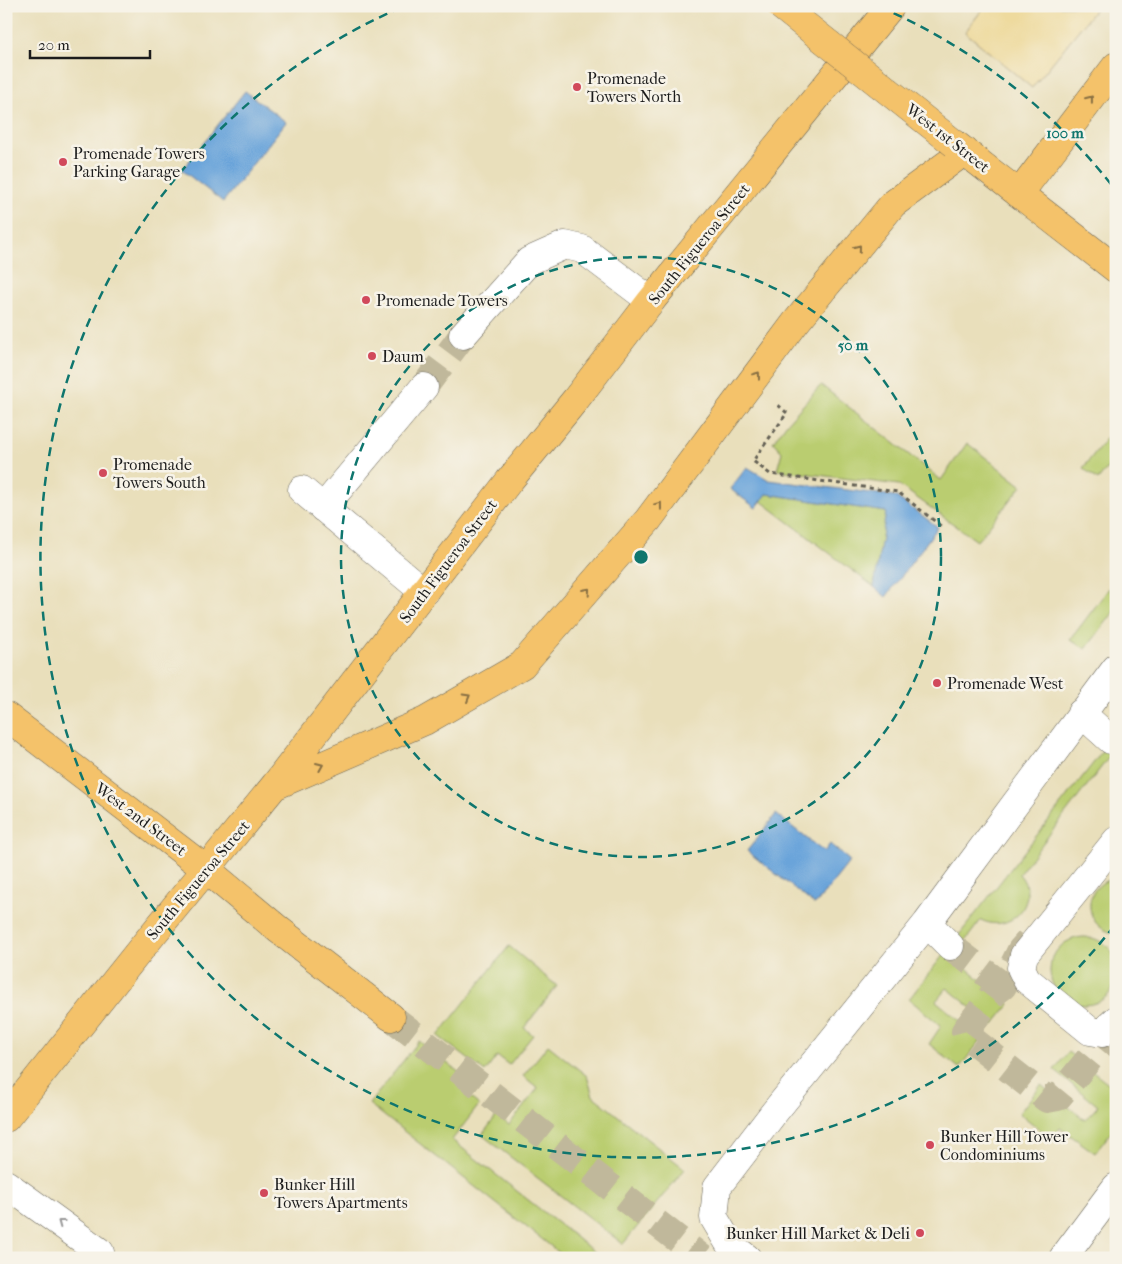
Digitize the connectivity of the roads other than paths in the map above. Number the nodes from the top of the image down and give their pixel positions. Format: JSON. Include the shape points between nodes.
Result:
{"nodes":[{"id":1,"x":782,"y":6,"type":"edge"},
{"id":2,"x":891,"y":6,"type":"edge"},
{"id":3,"x":1116,"y":66,"type":"edge"},
{"id":4,"x":960,"y":148,"type":"junction"},
{"id":5,"x":1019,"y":194,"type":"junction"},
{"id":6,"x":1116,"y":269,"type":"edge"},
{"id":7,"x":651,"y":302,"type":"junction"},
{"id":8,"x":463,"y":335,"type":"tunnel mouth"},
{"id":9,"x":424,"y":387,"type":"tunnel mouth"},
{"id":10,"x":302,"y":490,"type":"dead end"},
{"id":11,"x":323,"y":508,"type":"junction"},
{"id":12,"x":424,"y":592,"type":"junction"},
{"id":13,"x":1116,"y":668,"type":"edge"},
{"id":14,"x":1081,"y":713,"type":"junction"},
{"id":15,"x":6,"y":716,"type":"edge"},
{"id":16,"x":1111,"y":740,"type":"dead end"},
{"id":17,"x":275,"y":785,"type":"junction"},
{"id":18,"x":1116,"y":841,"type":"edge"},
{"id":19,"x":207,"y":870,"type":"junction"},
{"id":20,"x":927,"y":923,"type":"junction"},
{"id":21,"x":950,"y":946,"type":"tunnel mouth"},
{"id":22,"x":391,"y":1018,"type":"tunnel mouth"},
{"id":23,"x":1116,"y":1020,"type":"edge"},
{"id":24,"x":6,"y":1118,"type":"edge"},
{"id":25,"x":6,"y":1184,"type":"edge"},
{"id":26,"x":1116,"y":1187,"type":"edge"},
{"id":27,"x":96,"y":1258,"type":"edge"},
{"id":28,"x":747,"y":1258,"type":"edge"},
{"id":29,"x":1063,"y":1258,"type":"edge"}],
"edges":[{"from":1,"to":4,"type":"main road","name":"West 1st Street","bridge":true},
{"from":2,"to":7,"type":"main road","name":"South Figueroa Street"},
{"from":5,"to":3,"type":"main road","one_way":true},
{"from":4,"to":5,"type":"main road","name":"West 1st Street"},
{"from":17,"to":4,"type":"main road","one_way":true,"via":[[425,721],[522,666],[648,520],[796,322],[893,204]]},
{"from":5,"to":6,"type":"main road","name":"West 1st Street"},
{"from":7,"to":8,"type":"lane","via":[[582,249],[565,245],[529,261]]},
{"from":7,"to":12,"type":"main road","name":"South Figueroa Street"},
{"from":9,"to":11,"type":"lane"},
{"from":10,"to":11,"type":"lane"},
{"from":11,"to":12,"type":"lane"},
{"from":12,"to":17,"type":"main road","name":"South Figueroa Street"},
{"from":13,"to":14,"type":"lane"},
{"from":14,"to":16,"type":"lane"},
{"from":14,"to":20,"type":"lane"},
{"from":15,"to":19,"type":"main road","name":"West 2nd Street"},
{"from":17,"to":19,"type":"main road","name":"South Figueroa Street"},
{"from":18,"to":23,"type":"lane","via":[[1024,955],[1021,968],[1028,980],[1090,1031],[1102,1033]]},
{"from":19,"to":22,"type":"main road","name":"West 2nd Street"},
{"from":19,"to":24,"type":"main road","name":"South Figueroa Street"},
{"from":20,"to":21,"type":"lane"},
{"from":20,"to":28,"type":"lane","via":[[717,1187],[714,1218],[730,1245]]},
{"from":27,"to":25,"type":"lane","one_way":true,"via":[[100,1252]]},
{"from":26,"to":29,"type":"lane"}]}
